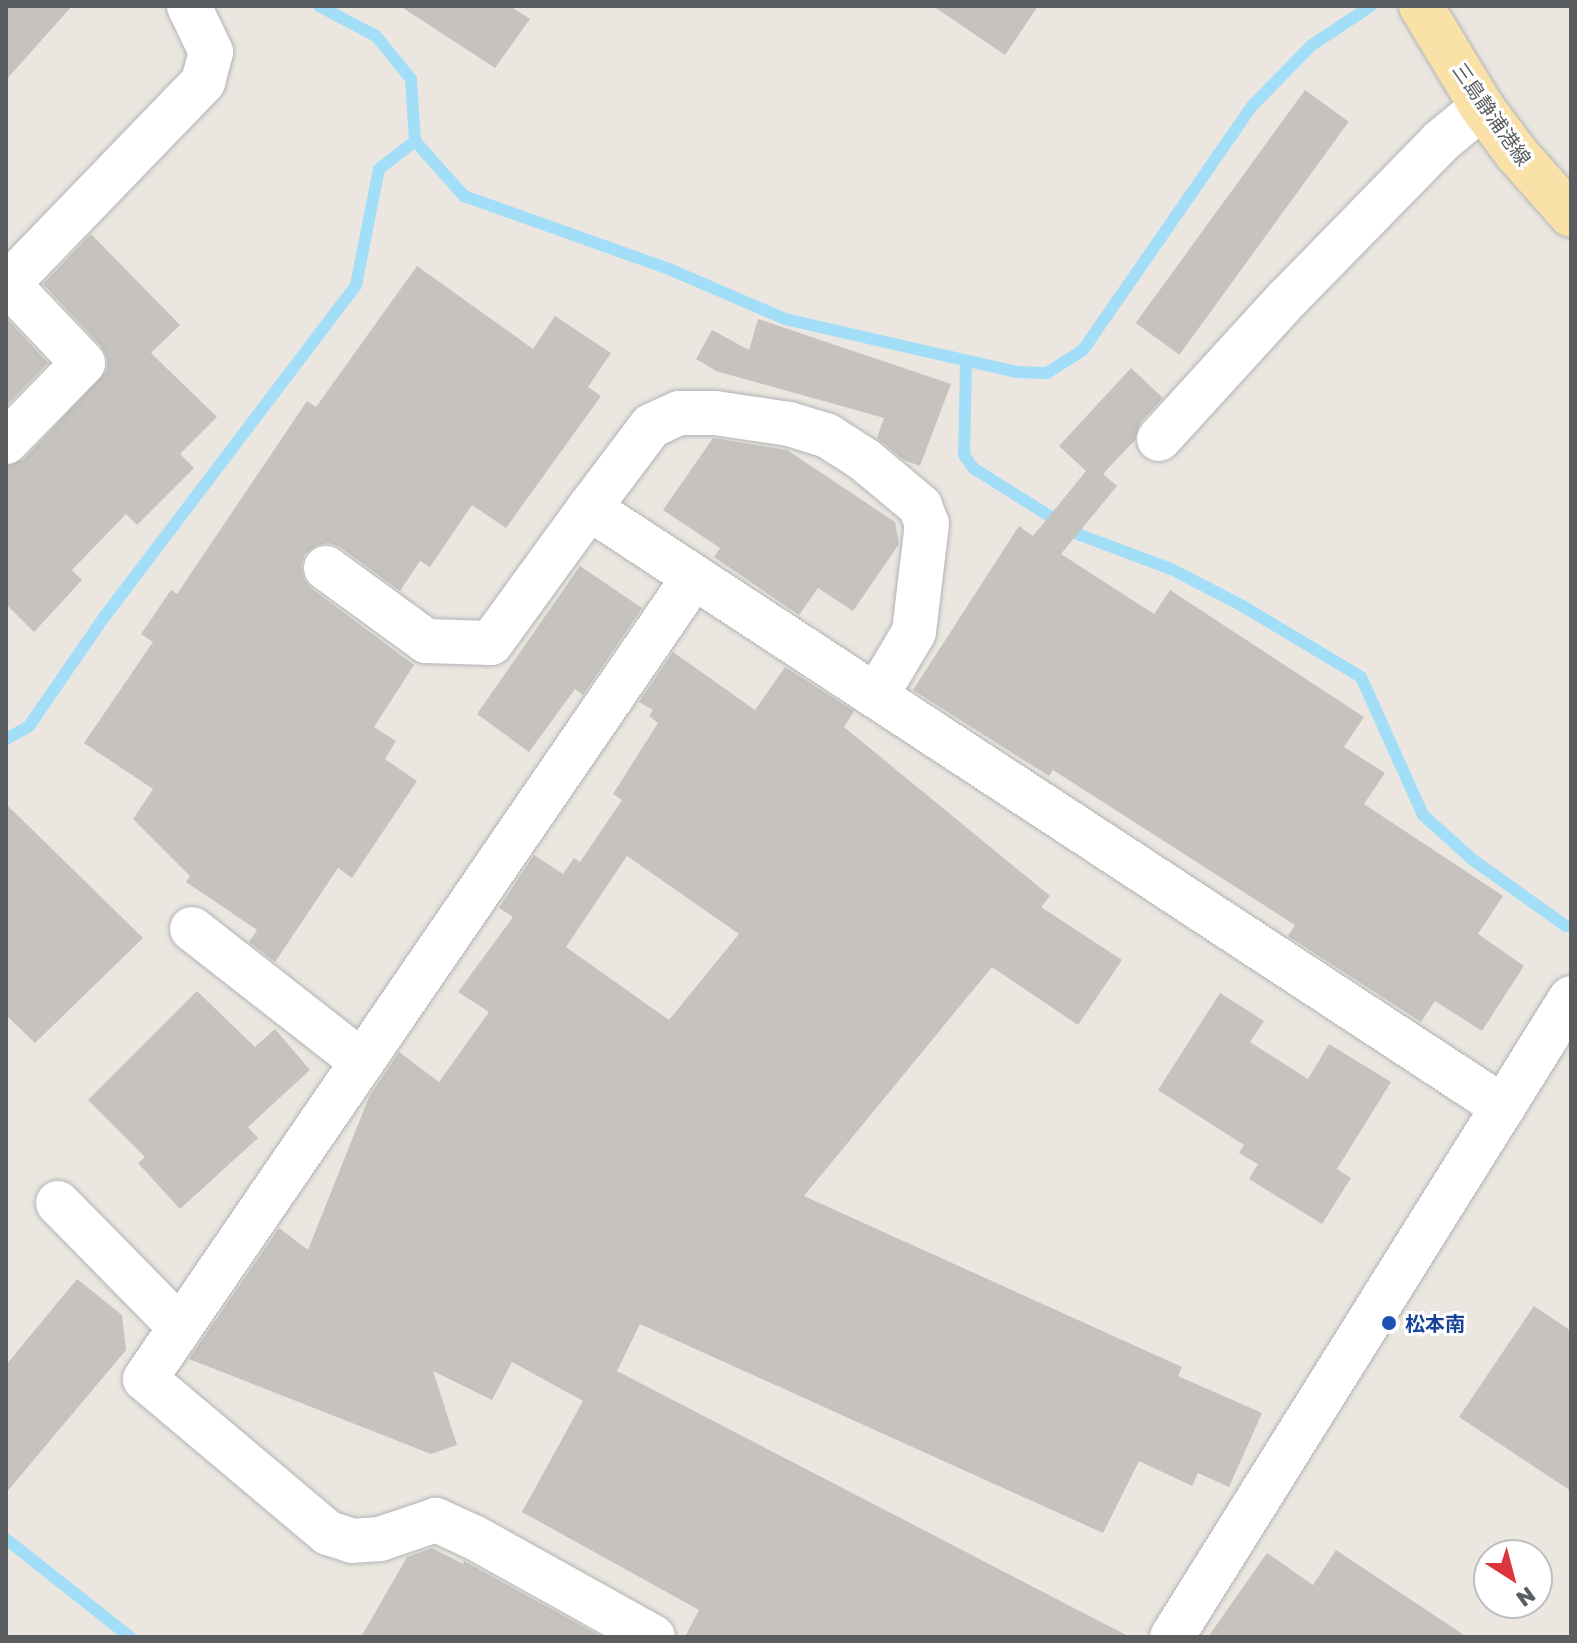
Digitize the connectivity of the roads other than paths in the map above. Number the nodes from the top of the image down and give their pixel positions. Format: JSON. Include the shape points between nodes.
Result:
{"nodes":[{"id":1,"x":189,"y":6,"type":"edge"},
{"id":2,"x":1421,"y":6,"type":"edge"},
{"id":3,"x":1482,"y":107,"type":"junction"},
{"id":4,"x":1571,"y":215,"type":"edge"},
{"id":5,"x":1159,"y":439,"type":"dead end"},
{"id":6,"x":6,"y":442,"type":"edge"},
{"id":7,"x":589,"y":508,"type":"junction"},
{"id":8,"x":326,"y":568,"type":"dead end"},
{"id":9,"x":694,"y":577,"type":"junction"},
{"id":10,"x":876,"y":696,"type":"junction"},
{"id":11,"x":192,"y":929,"type":"dead end"},
{"id":12,"x":1571,"y":998,"type":"edge"},
{"id":13,"x":362,"y":1062,"type":"junction"},
{"id":14,"x":1503,"y":1107,"type":"junction"},
{"id":15,"x":58,"y":1203,"type":"dead end"},
{"id":16,"x":180,"y":1327,"type":"junction"},
{"id":17,"x":653,"y":1637,"type":"edge"},
{"id":18,"x":1172,"y":1637,"type":"edge"}],
"edges":[{"from":1,"to":6,"type":"street","via":[[211,52],[203,82],[8,284],[83,363]]},
{"from":2,"to":3,"type":"main road","name":"三島静浦港線"},
{"from":3,"to":4,"type":"main road","name":"三島静浦港線"},
{"from":3,"to":5,"type":"street","via":[[1440,142],[1331,254]]},
{"from":7,"to":8,"type":"street","via":[[491,643],[426,641]]},
{"from":7,"to":9,"type":"street"},
{"from":7,"to":10,"type":"street","via":[[651,426],[679,413],[789,424],[826,435],[865,460],[920,506],[927,524],[914,632]]},
{"from":9,"to":10,"type":"street"},
{"from":9,"to":13,"type":"street"},
{"from":10,"to":14,"type":"street"},
{"from":11,"to":13,"type":"street"},
{"from":12,"to":14,"type":"street"},
{"from":13,"to":16,"type":"street"},
{"from":14,"to":18,"type":"street"},
{"from":15,"to":16,"type":"street"},
{"from":16,"to":17,"type":"street","via":[[145,1379],[328,1533],[353,1541],[380,1539],[436,1520]]}]}
